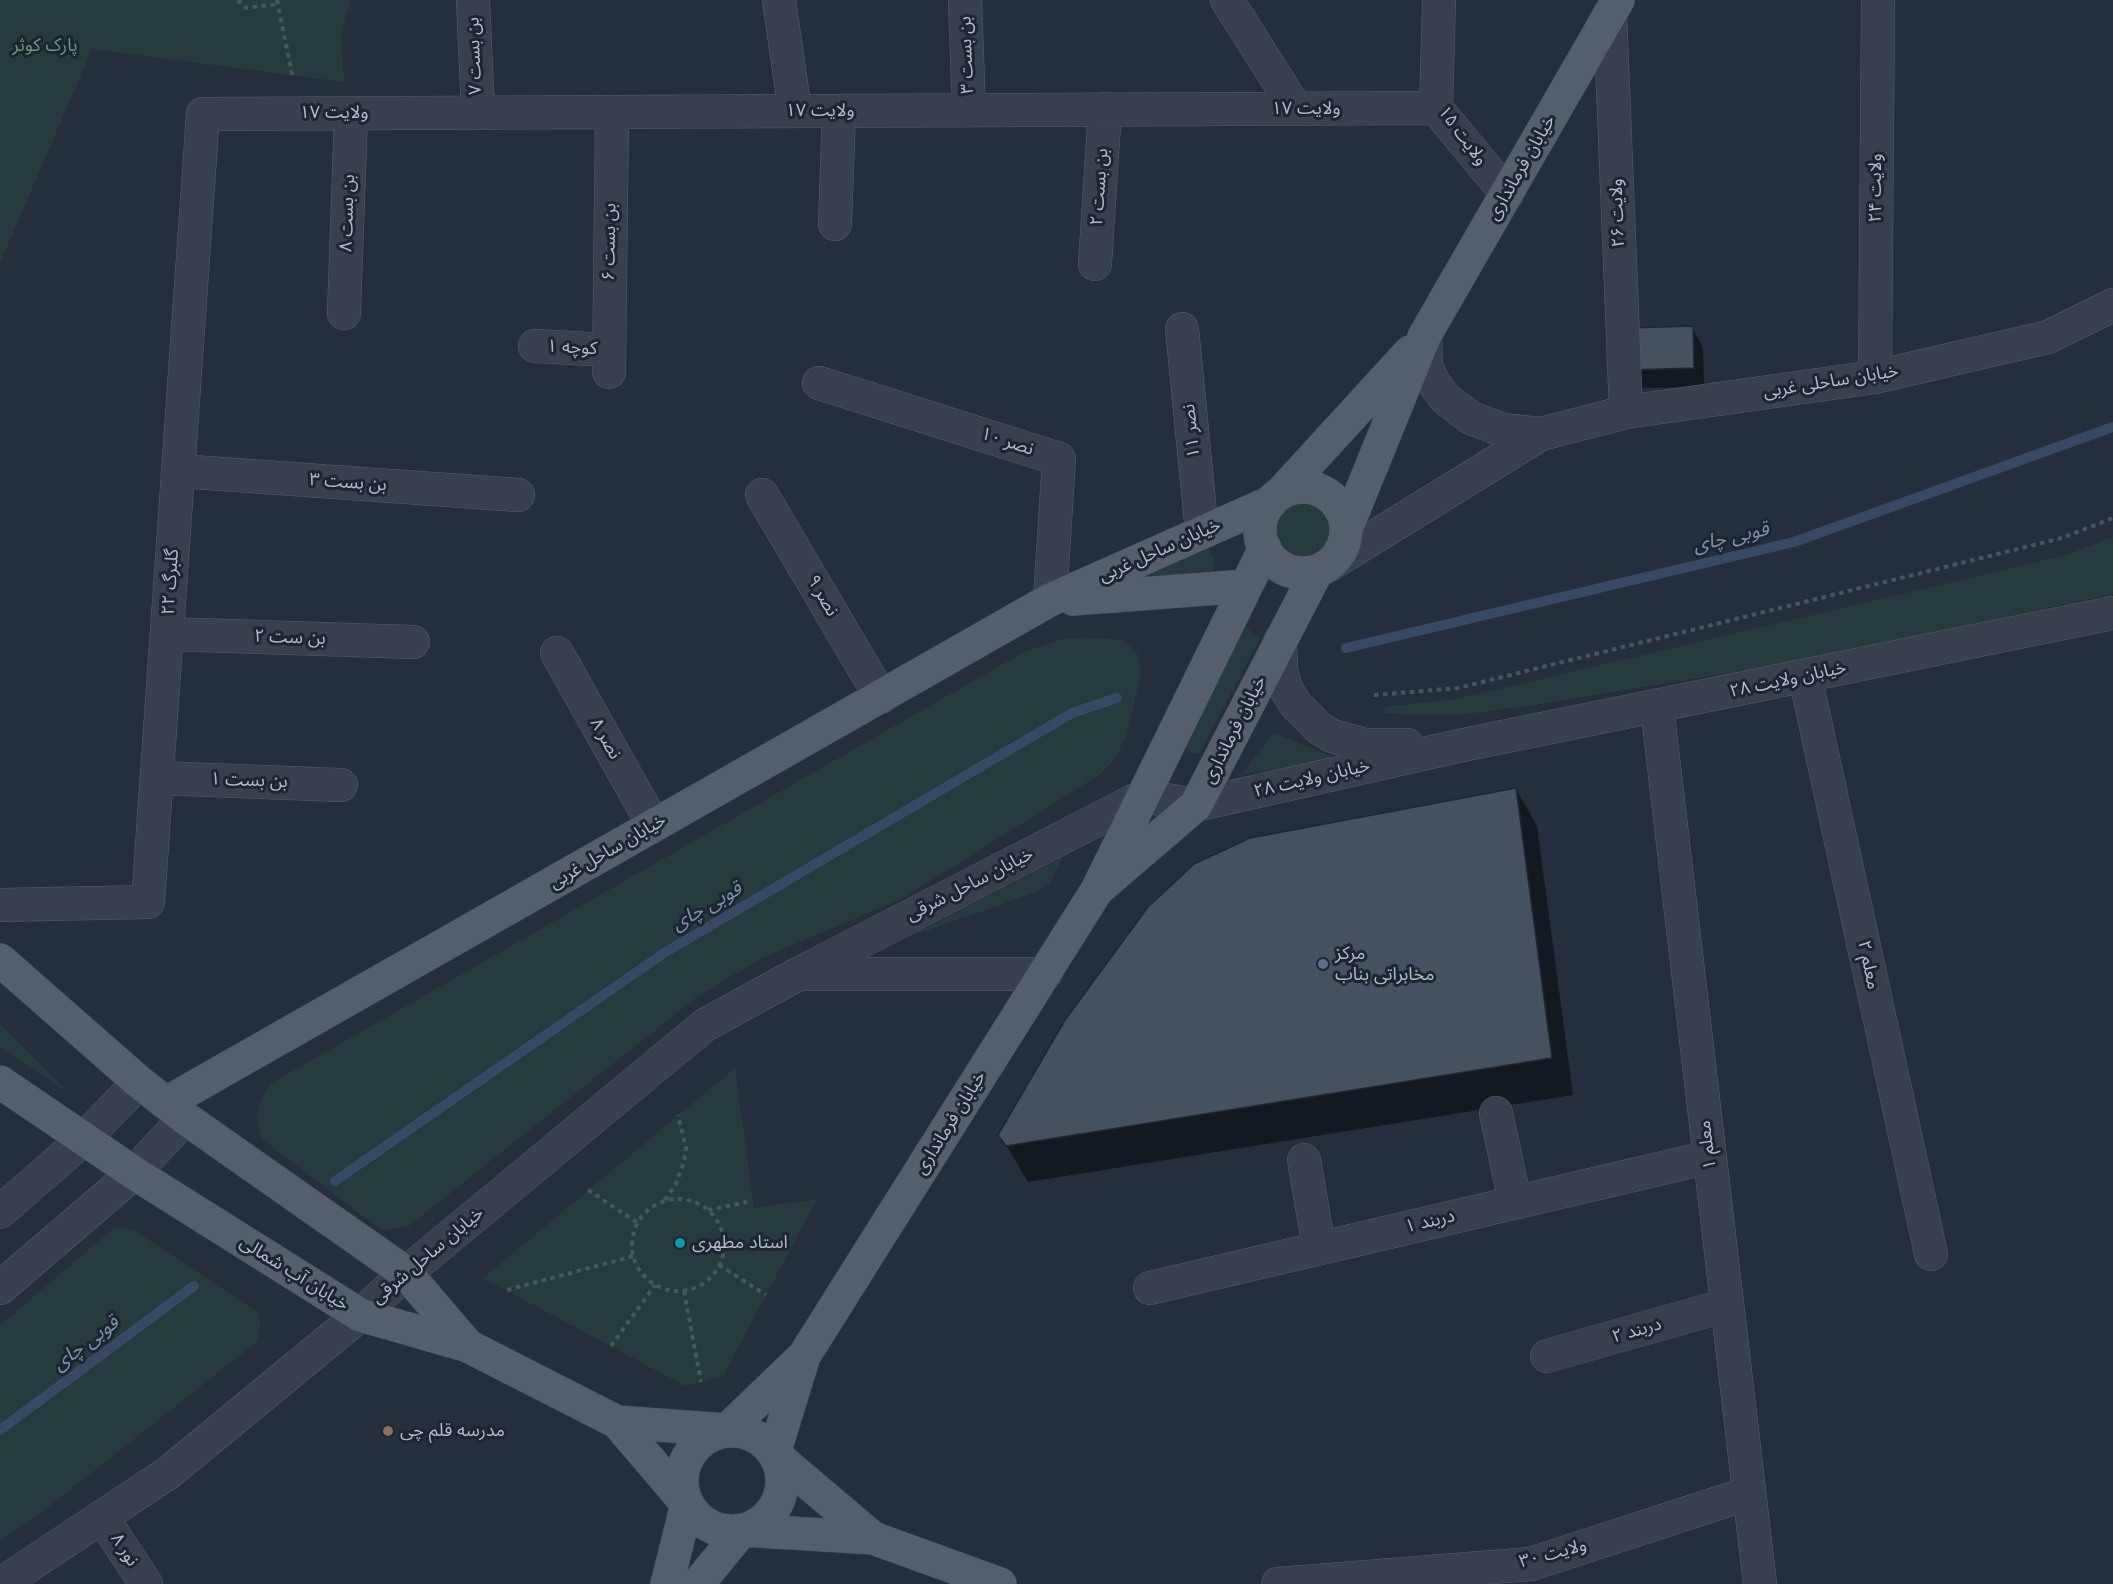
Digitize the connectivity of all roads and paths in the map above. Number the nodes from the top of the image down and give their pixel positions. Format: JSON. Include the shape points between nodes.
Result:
{"nodes":[{"id":1,"x":238,"y":0,"type":"edge"},
{"id":2,"x":473,"y":0,"type":"edge"},
{"id":3,"x":779,"y":0,"type":"edge"},
{"id":4,"x":965,"y":0,"type":"edge"},
{"id":5,"x":1227,"y":0,"type":"edge"},
{"id":6,"x":1439,"y":0,"type":"edge"},
{"id":7,"x":1878,"y":0,"type":"edge"},
{"id":8,"x":278,"y":2,"type":"edge"},
{"id":9,"x":1614,"y":7,"type":"edge"},
{"id":10,"x":1436,"y":108,"type":"junction"},
{"id":11,"x":1296,"y":109,"type":"junction"},
{"id":12,"x":969,"y":110,"type":"junction"},
{"id":13,"x":1105,"y":110,"type":"junction"},
{"id":14,"x":795,"y":111,"type":"junction"},
{"id":15,"x":840,"y":111,"type":"junction"},
{"id":16,"x":478,"y":112,"type":"junction"},
{"id":17,"x":612,"y":112,"type":"junction"},
{"id":18,"x":300,"y":113,"type":"junction"},
{"id":19,"x":351,"y":113,"type":"junction"},
{"id":20,"x":203,"y":114,"type":"joint"},
{"id":21,"x":1507,"y":194,"type":"junction"},
{"id":22,"x":835,"y":224,"type":"dead end"},
{"id":23,"x":1095,"y":264,"type":"dead end"},
{"id":24,"x":2113,"y":305,"type":"edge"},
{"id":25,"x":344,"y":313,"type":"dead end"},
{"id":26,"x":1182,"y":329,"type":"dead end"},
{"id":27,"x":1425,"y":335,"type":"junction"},
{"id":28,"x":535,"y":346,"type":"dead end"},
{"id":29,"x":609,"y":361,"type":"joint"},
{"id":30,"x":1875,"y":377,"type":"junction"},
{"id":31,"x":819,"y":383,"type":"dead end"},
{"id":32,"x":1626,"y":412,"type":"junction"},
{"id":33,"x":1541,"y":434,"type":"junction"},
{"id":34,"x":179,"y":471,"type":"junction"},
{"id":35,"x":518,"y":495,"type":"dead end"},
{"id":36,"x":762,"y":495,"type":"dead end"},
{"id":37,"x":1276,"y":498,"type":"junction"},
{"id":38,"x":2113,"y":518,"type":"edge"},
{"id":39,"x":1346,"y":529,"type":"junction"},
{"id":40,"x":1202,"y":532,"type":"junction"},
{"id":41,"x":1265,"y":548,"type":"junction"},
{"id":42,"x":1323,"y":568,"type":"junction"},
{"id":43,"x":1246,"y":586,"type":"junction"},
{"id":44,"x":1050,"y":600,"type":"junction"},
{"id":45,"x":2113,"y":614,"type":"edge"},
{"id":46,"x":167,"y":634,"type":"junction"},
{"id":47,"x":413,"y":642,"type":"dead end"},
{"id":48,"x":1280,"y":642,"type":"junction"},
{"id":49,"x":557,"y":653,"type":"dead end"},
{"id":50,"x":1805,"y":676,"type":"junction"},
{"id":51,"x":1374,"y":695,"type":"dead end"},
{"id":52,"x":881,"y":697,"type":"junction"},
{"id":53,"x":1656,"y":707,"type":"junction"},
{"id":54,"x":1462,"y":745,"type":"junction"},
{"id":55,"x":157,"y":778,"type":"junction"},
{"id":56,"x":342,"y":785,"type":"dead end"},
{"id":57,"x":1143,"y":796,"type":"junction"},
{"id":58,"x":1196,"y":805,"type":"junction"},
{"id":59,"x":654,"y":826,"type":"junction"},
{"id":60,"x":1097,"y":890,"type":"junction"},
{"id":61,"x":0,"y":905,"type":"edge"},
{"id":62,"x":0,"y":960,"type":"edge"},
{"id":63,"x":798,"y":974,"type":"junction"},
{"id":64,"x":1045,"y":974,"type":"junction"},
{"id":65,"x":0,"y":1082,"type":"edge"},
{"id":66,"x":139,"y":1082,"type":"junction"},
{"id":67,"x":176,"y":1110,"type":"junction"},
{"id":68,"x":1496,"y":1113,"type":"dead end"},
{"id":69,"x":678,"y":1115,"type":"dead end"},
{"id":70,"x":85,"y":1138,"type":"junction"},
{"id":71,"x":1710,"y":1157,"type":"junction"},
{"id":72,"x":1304,"y":1160,"type":"dead end"},
{"id":73,"x":134,"y":1173,"type":"junction"},
{"id":74,"x":588,"y":1190,"type":"dead end"},
{"id":75,"x":665,"y":1200,"type":"junction"},
{"id":76,"x":747,"y":1202,"type":"dead end"},
{"id":77,"x":1515,"y":1202,"type":"junction"},
{"id":78,"x":708,"y":1210,"type":"junction"},
{"id":79,"x":0,"y":1212,"type":"edge"},
{"id":80,"x":638,"y":1224,"type":"junction"},
{"id":81,"x":1319,"y":1248,"type":"junction"},
{"id":82,"x":1931,"y":1254,"type":"dead end"},
{"id":83,"x":634,"y":1256,"type":"junction"},
{"id":84,"x":719,"y":1265,"type":"junction"},
{"id":85,"x":406,"y":1273,"type":"junction"},
{"id":86,"x":655,"y":1285,"type":"junction"},
{"id":87,"x":0,"y":1288,"type":"edge"},
{"id":88,"x":1150,"y":1288,"type":"dead end"},
{"id":89,"x":507,"y":1290,"type":"dead end"},
{"id":90,"x":684,"y":1290,"type":"junction"},
{"id":91,"x":766,"y":1295,"type":"dead end"},
{"id":92,"x":1727,"y":1305,"type":"junction"},
{"id":93,"x":360,"y":1315,"type":"junction"},
{"id":94,"x":468,"y":1346,"type":"junction"},
{"id":95,"x":611,"y":1347,"type":"dead end"},
{"id":96,"x":804,"y":1356,"type":"junction"},
{"id":97,"x":1547,"y":1356,"type":"dead end"},
{"id":98,"x":701,"y":1382,"type":"dead end"},
{"id":99,"x":617,"y":1422,"type":"junction"},
{"id":100,"x":727,"y":1431,"type":"junction"},
{"id":101,"x":774,"y":1454,"type":"junction"},
{"id":102,"x":1749,"y":1493,"type":"junction"},
{"id":103,"x":687,"y":1504,"type":"junction"},
{"id":104,"x":102,"y":1517,"type":"junction"},
{"id":105,"x":742,"y":1530,"type":"junction"},
{"id":106,"x":873,"y":1538,"type":"junction"},
{"id":107,"x":1,"y":1584,"type":"edge"},
{"id":108,"x":146,"y":1584,"type":"edge"},
{"id":109,"x":667,"y":1584,"type":"edge"},
{"id":110,"x":698,"y":1584,"type":"edge"},
{"id":111,"x":1000,"y":1584,"type":"edge"},
{"id":112,"x":1278,"y":1584,"type":"edge"},
{"id":113,"x":1760,"y":1584,"type":"edge"}],
"edges":[{"from":1,"to":8,"type":"path","via":[[246,8]]},
{"from":2,"to":16,"type":"street","name":"بن بست ۷"},
{"from":3,"to":14,"type":"street"},
{"from":4,"to":12,"type":"street","name":"بن بست ۳"},
{"from":5,"to":11,"type":"street"},
{"from":6,"to":10,"type":"street","name":"ولایت ۱۵"},
{"from":7,"to":30,"type":"street","name":"ولایت ۲۴"},
{"from":8,"to":18,"type":"path"},
{"from":9,"to":21,"type":"main road","name":"خیابان فرمانداری"},
{"from":9,"to":32,"type":"street","name":"ولایت ۲۶"},
{"from":10,"to":11,"type":"street","name":"ولایت ۱۷"},
{"from":10,"to":21,"type":"street","name":"ولایت ۱۵"},
{"from":11,"to":13,"type":"street","name":"ولایت ۱۷"},
{"from":12,"to":13,"type":"street","name":"ولایت ۱۷"},
{"from":12,"to":15,"type":"street","name":"ولایت ۱۷"},
{"from":13,"to":23,"type":"street","name":"بن بست ۲"},
{"from":14,"to":15,"type":"street","name":"ولایت ۱۷"},
{"from":14,"to":17,"type":"street","name":"ولایت ۱۷"},
{"from":15,"to":22,"type":"street"},
{"from":16,"to":17,"type":"street","name":"ولایت ۱۷"},
{"from":16,"to":19,"type":"street","name":"ولایت ۱۷"},
{"from":17,"to":29,"type":"street","name":"بن بست ۶"},
{"from":18,"to":19,"type":"street","name":"ولایت ۱۷"},
{"from":18,"to":20,"type":"street","name":"ولایت ۱۷"},
{"from":19,"to":25,"type":"street","name":"بن بست ۸"},
{"from":20,"to":34,"type":"street","name":"گلبرگ ۲۲"},
{"from":21,"to":27,"type":"main road","name":"خیابان فرمانداری"},
{"from":24,"to":30,"type":"street","name":"خیابان ساحلی غربی","via":[[2048,338]]},
{"from":26,"to":40,"type":"street","name":"نصر ۱۱"},
{"from":27,"to":33,"type":"street","name":"خیابان ساحلی غربی","via":[[1426,366],[1446,399],[1471,418],[1503,430]]},
{"from":27,"to":37,"type":"main road","name":"خیابان فرمانداری"},
{"from":27,"to":39,"type":"main road","name":"خیابان فرمانداری"},
{"from":28,"to":29,"type":"street","name":"کوچه ۱"},
{"from":30,"to":32,"type":"street","name":"خیابان ساحلی غربی"},
{"from":31,"to":44,"type":"street","name":"نصر ۱۰","via":[[1059,459]]},
{"from":32,"to":33,"type":"street","name":"خیابان ساحلی غربی"},
{"from":33,"to":42,"type":"street","name":"خیابان ساحلی غربی"},
{"from":34,"to":35,"type":"street","name":"بن بست ۳"},
{"from":34,"to":46,"type":"street","name":"گلبرگ ۲۲"},
{"from":36,"to":52,"type":"street","name":"نصر ۹"},
{"from":37,"to":39,"type":"main road","via":[[1292,489],[1318,490],[1338,505]]},
{"from":37,"to":40,"type":"main road","name":"خیابان ساحل غربی"},
{"from":37,"to":41,"type":"main road","via":[[1264,512],[1261,524]]},
{"from":38,"to":51,"type":"path","via":[[2062,538],[1458,688]]},
{"from":39,"to":42,"type":"main road","via":[[1338,555]]},
{"from":40,"to":44,"type":"main road","name":"خیابان ساحل غربی"},
{"from":41,"to":42,"type":"main road","via":[[1271,559],[1292,572]]},
{"from":41,"to":43,"type":"main road","name":"خیابان فرمانداری"},
{"from":42,"to":48,"type":"main road","name":"خیابان فرمانداری"},
{"from":43,"to":44,"type":"main road","name":"خیابان ساحل غربی"},
{"from":43,"to":57,"type":"main road","name":"خیابان فرمانداری"},
{"from":44,"to":52,"type":"main road","name":"خیابان ساحل غربی"},
{"from":45,"to":50,"type":"street","name":"خیابان ولایت ۲۸"},
{"from":46,"to":47,"type":"street","name":"بن ست ۲"},
{"from":46,"to":55,"type":"street","name":"گلبرگ ۲۲"},
{"from":48,"to":54,"type":"street","name":"خیابان ولایت ۲۸","via":[[1286,689],[1306,717],[1332,736],[1365,745]]},
{"from":48,"to":58,"type":"main road","name":"خیابان فرمانداری"},
{"from":49,"to":59,"type":"street","name":"نصر ۸"},
{"from":50,"to":53,"type":"street","name":"خیابان ولایت ۲۸"},
{"from":50,"to":82,"type":"street","name":"معلم ۲"},
{"from":52,"to":59,"type":"main road","name":"خیابان ساحل غربی"},
{"from":53,"to":54,"type":"street","name":"خیابان ولایت ۲۸"},
{"from":53,"to":71,"type":"street","name":"معلم ۱"},
{"from":54,"to":58,"type":"street","name":"خیابان ولایت ۲۸"},
{"from":55,"to":56,"type":"street","name":"بن بست ۱"},
{"from":55,"to":61,"type":"street","name":"گلبرگ ۲۲","via":[[148,902]]},
{"from":57,"to":58,"type":"street"},
{"from":57,"to":60,"type":"main road","name":"خیابان فرمانداری"},
{"from":57,"to":63,"type":"street","name":"خیابان ساحل شرقی"},
{"from":58,"to":60,"type":"main road","name":"خیابان فرمانداری"},
{"from":59,"to":67,"type":"main road","name":"خیابان ساحل غربی"},
{"from":60,"to":64,"type":"main road","name":"خیابان فرمانداری"},
{"from":62,"to":66,"type":"main road","name":"خیابان آب شمالی"},
{"from":63,"to":64,"type":"street","name":"خیابان ساحل شرقی"},
{"from":63,"to":85,"type":"street","name":"خیابان ساحل شرقی","via":[[705,1025]]},
{"from":64,"to":96,"type":"main road","name":"خیابان فرمانداری"},
{"from":65,"to":70,"type":"main road","name":"خیابان آب شمالی"},
{"from":66,"to":67,"type":"main road","name":"خیابان آب شمالی"},
{"from":66,"to":70,"type":"street"},
{"from":67,"to":73,"type":"street"},
{"from":67,"to":85,"type":"main road","name":"خیابان آب شمالی"},
{"from":68,"to":77,"type":"street"},
{"from":69,"to":75,"type":"path","via":[[686,1148],[684,1162]]},
{"from":70,"to":73,"type":"main road","name":"خیابان آب شمالی"},
{"from":70,"to":79,"type":"street"},
{"from":71,"to":77,"type":"street","name":"دربند ۱"},
{"from":71,"to":92,"type":"street","name":"معلم ۱"},
{"from":72,"to":81,"type":"street"},
{"from":73,"to":87,"type":"street"},
{"from":73,"to":93,"type":"main road","name":"خیابان آب شمالی"},
{"from":74,"to":80,"type":"path"},
{"from":75,"to":78,"type":"path","via":[[696,1202]]},
{"from":75,"to":80,"type":"path","via":[[652,1207]]},
{"from":76,"to":78,"type":"path"},
{"from":77,"to":81,"type":"street","name":"دربند ۱"},
{"from":78,"to":84,"type":"path","via":[[723,1236]]},
{"from":80,"to":83,"type":"path","via":[[632,1246]]},
{"from":81,"to":88,"type":"street","name":"دربند ۱"},
{"from":83,"to":86,"type":"path","via":[[644,1275]]},
{"from":83,"to":89,"type":"path"},
{"from":84,"to":90,"type":"path","via":[[711,1277]]},
{"from":84,"to":91,"type":"path"},
{"from":85,"to":93,"type":"street","name":"خیابان ساحل شرقی"},
{"from":85,"to":94,"type":"main road","name":"خیابان آب شمالی"},
{"from":86,"to":90,"type":"path"},
{"from":86,"to":95,"type":"path"},
{"from":90,"to":98,"type":"path"},
{"from":92,"to":97,"type":"street","name":"دربند ۲"},
{"from":92,"to":102,"type":"street","name":"معلم ۱"},
{"from":93,"to":94,"type":"main road","name":"خیابان آب شمالی"},
{"from":93,"to":104,"type":"street","name":"خیابان ساحل شرقی","via":[[168,1473]]},
{"from":94,"to":99,"type":"main road","name":"خیابان آب شمالی"},
{"from":96,"to":100,"type":"main road","name":"خیابان فرمانداری"},
{"from":96,"to":101,"type":"main road","name":"خیابان فرمانداری"},
{"from":99,"to":100,"type":"main road","name":"خیابان آب شمالی"},
{"from":99,"to":103,"type":"main road","name":"خیابان آب شمالی"},
{"from":100,"to":101,"type":"main road","via":[[755,1436]]},
{"from":100,"to":103,"type":"main road","via":[[699,1442],[688,1455],[682,1488]]},
{"from":101,"to":105,"type":"main road","via":[[782,1480],[775,1506],[767,1517]]},
{"from":101,"to":106,"type":"main road"},
{"from":102,"to":112,"type":"street","name":"ولایت ۳۰","via":[[1531,1564]]},
{"from":102,"to":113,"type":"street","name":"معلم ۱"},
{"from":103,"to":105,"type":"main road","via":[[710,1526]]},
{"from":103,"to":109,"type":"main road"},
{"from":104,"to":107,"type":"street","name":"خیابان ساحل شرقی"},
{"from":104,"to":108,"type":"street","name":"نور ۸"},
{"from":105,"to":106,"type":"main road"},
{"from":105,"to":110,"type":"main road"},
{"from":106,"to":111,"type":"main road"}]}
